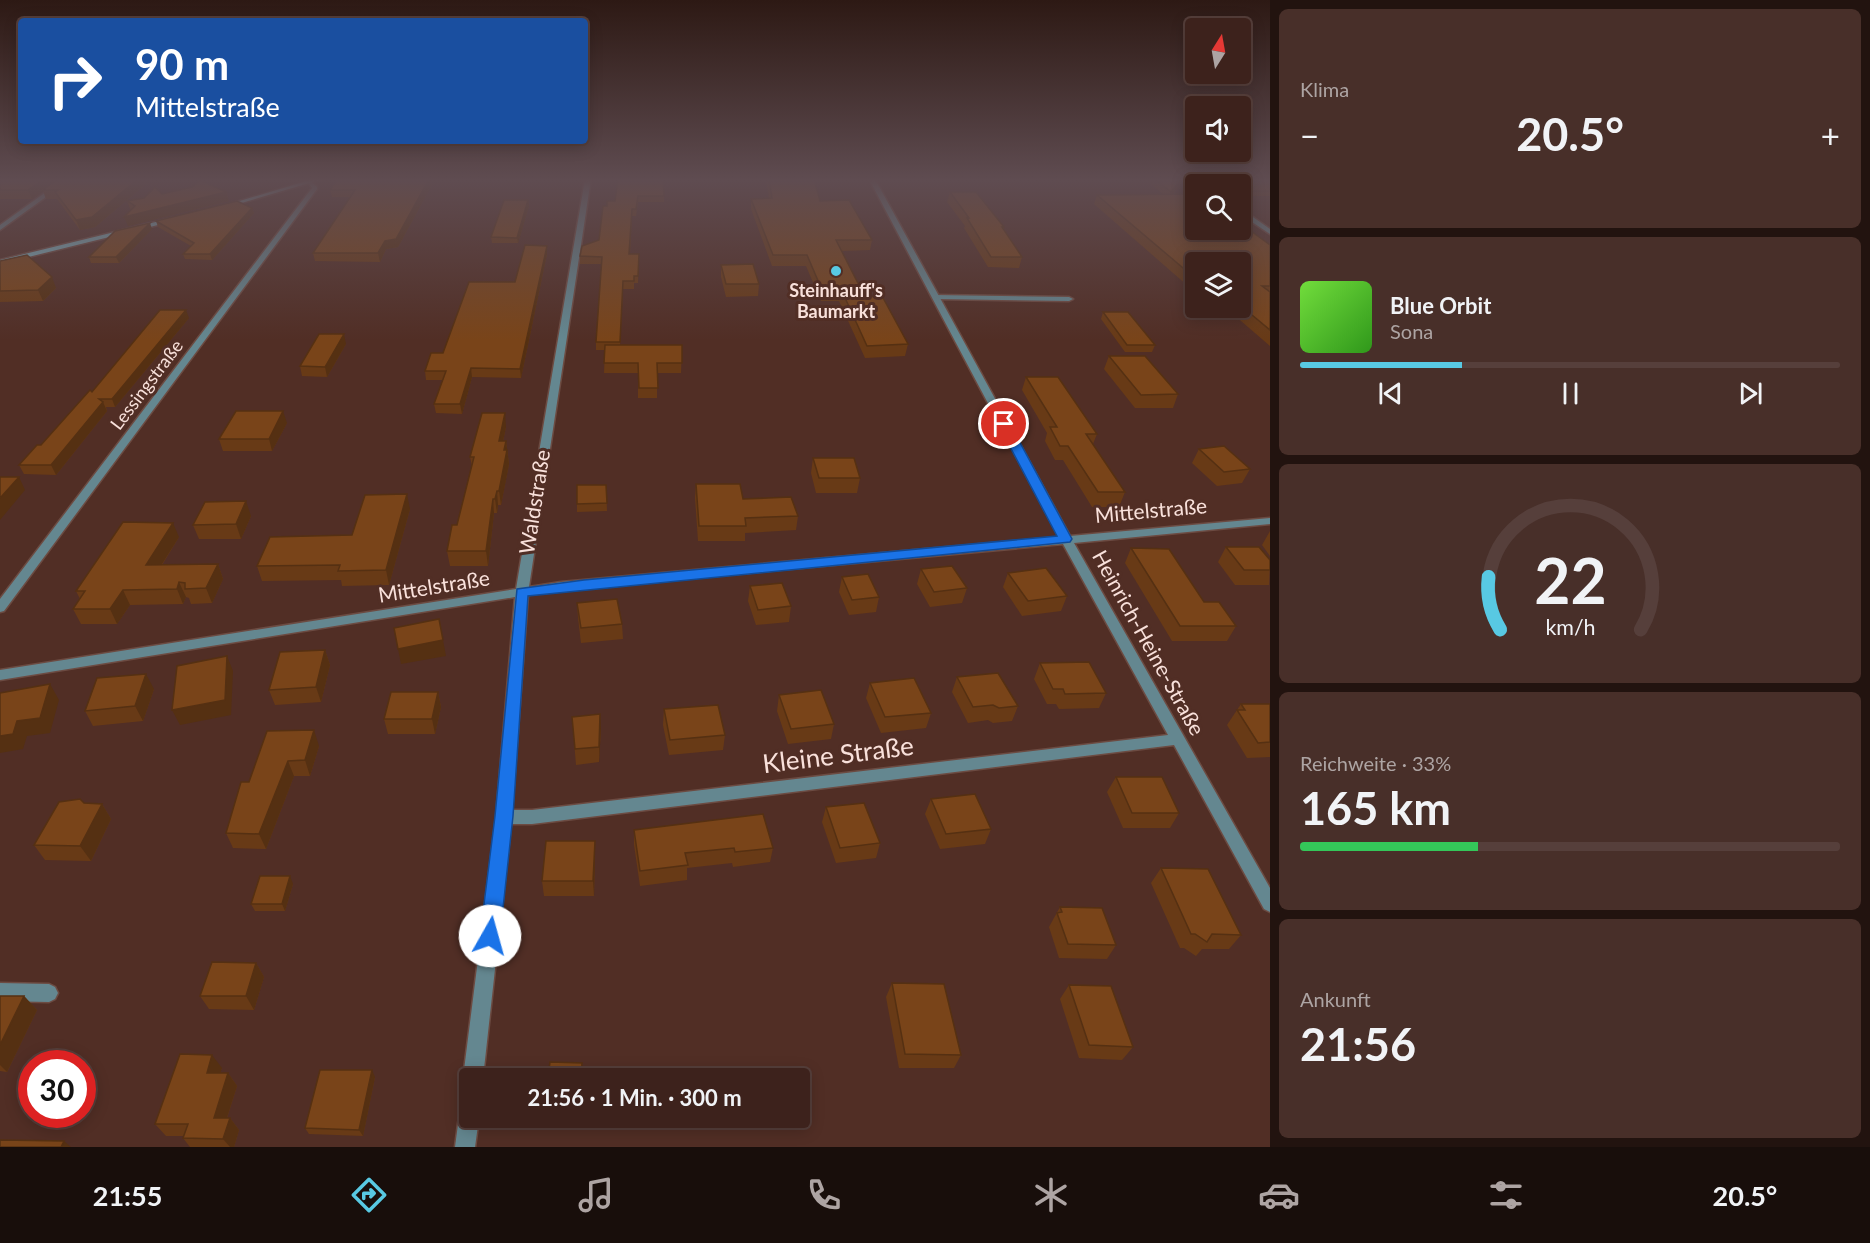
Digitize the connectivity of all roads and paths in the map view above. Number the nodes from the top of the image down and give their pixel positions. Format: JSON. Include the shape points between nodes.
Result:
{"nodes":[{"id":1,"x":119,"y":233,"type":"edge"},
{"id":2,"x":282,"y":233,"type":"edge"},
{"id":3,"x":579,"y":233,"type":"edge"},
{"id":4,"x":901,"y":233,"type":"edge"},
{"id":5,"x":0,"y":262,"type":"edge"},
{"id":6,"x":936,"y":297,"type":"junction"},
{"id":7,"x":1069,"y":299,"type":"dead end"},
{"id":8,"x":1270,"y":521,"type":"edge"},
{"id":9,"x":1066,"y":539,"type":"junction"},
{"id":10,"x":522,"y":592,"type":"junction"},
{"id":11,"x":0,"y":608,"type":"edge"},
{"id":12,"x":0,"y":675,"type":"edge"},
{"id":13,"x":1178,"y":739,"type":"junction"},
{"id":14,"x":504,"y":816,"type":"junction"},
{"id":15,"x":1270,"y":904,"type":"edge"},
{"id":16,"x":0,"y":992,"type":"edge"},
{"id":17,"x":49,"y":993,"type":"dead end"},
{"id":18,"x":474,"y":1068,"type":"edge"},
{"id":19,"x":468,"y":1128,"type":"edge"},
{"id":20,"x":465,"y":1147,"type":"edge"}],
"edges":[{"from":1,"to":5,"type":"street"},
{"from":2,"to":11,"type":"street","name":"Lessingstraße"},
{"from":3,"to":10,"type":"street","name":"Waldstraße"},
{"from":4,"to":6,"type":"street","name":"Heinrich-Heine-Straße"},
{"from":6,"to":7,"type":"street"},
{"from":6,"to":9,"type":"street","name":"Heinrich-Heine-Straße"},
{"from":8,"to":9,"type":"street","name":"Mittelstraße"},
{"from":9,"to":10,"type":"street","name":"Mittelstraße"},
{"from":9,"to":13,"type":"street","name":"Heinrich-Heine-Straße"},
{"from":10,"to":12,"type":"street","name":"Mittelstraße"},
{"from":10,"to":14,"type":"street","name":"Waldstraße"},
{"from":13,"to":14,"type":"street","name":"Kleine Straße","via":[[532,817]]},
{"from":13,"to":15,"type":"street","name":"Heinrich-Heine-Straße"},
{"from":14,"to":18,"type":"street","name":"Waldstraße"},
{"from":16,"to":17,"type":"street"},
{"from":19,"to":20,"type":"street"}]}
